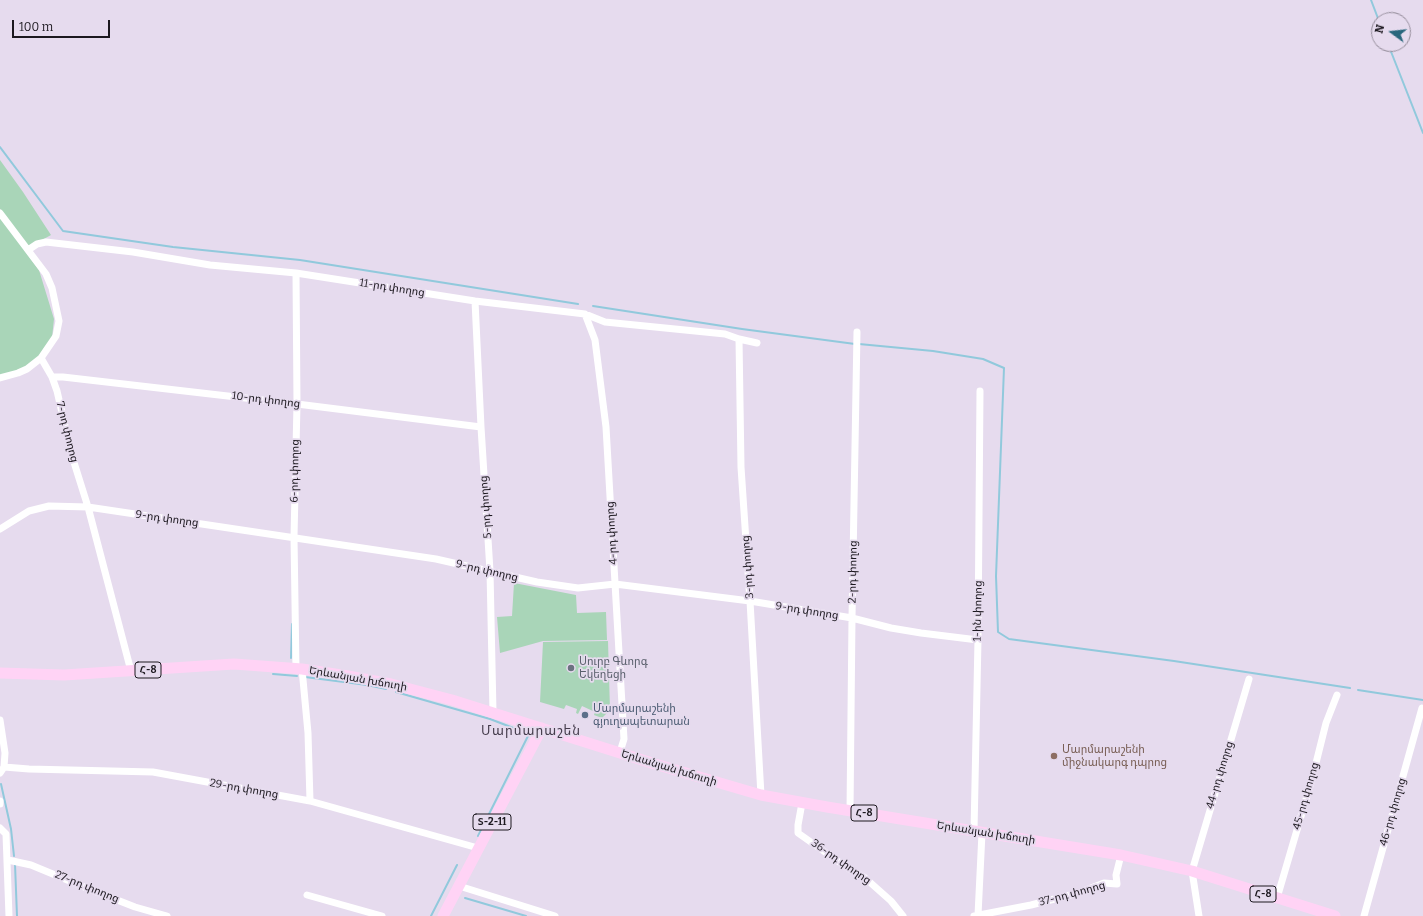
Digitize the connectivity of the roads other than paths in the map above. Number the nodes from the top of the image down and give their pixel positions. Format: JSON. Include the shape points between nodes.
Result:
{"nodes":[{"id":1,"x":0,"y":213,"type":"edge"},
{"id":2,"x":28,"y":250,"type":"junction"},
{"id":3,"x":296,"y":273,"type":"junction"},
{"id":4,"x":475,"y":301,"type":"junction"},
{"id":5,"x":585,"y":314,"type":"junction"},
{"id":6,"x":857,"y":332,"type":"dead end"},
{"id":7,"x":739,"y":339,"type":"junction"},
{"id":8,"x":757,"y":343,"type":"dead end"},
{"id":9,"x":41,"y":358,"type":"junction"},
{"id":10,"x":52,"y":377,"type":"junction"},
{"id":11,"x":0,"y":378,"type":"edge"},
{"id":12,"x":980,"y":391,"type":"dead end"},
{"id":13,"x":297,"y":404,"type":"junction"},
{"id":14,"x":481,"y":427,"type":"junction"},
{"id":15,"x":88,"y":507,"type":"junction"},
{"id":16,"x":0,"y":529,"type":"edge"},
{"id":17,"x":294,"y":537,"type":"junction"},
{"id":18,"x":490,"y":571,"type":"junction"},
{"id":19,"x":614,"y":584,"type":"junction"},
{"id":20,"x":750,"y":601,"type":"junction"},
{"id":21,"x":852,"y":618,"type":"junction"},
{"id":22,"x":978,"y":640,"type":"junction"},
{"id":23,"x":299,"y":669,"type":"junction"},
{"id":24,"x":131,"y":671,"type":"junction"},
{"id":25,"x":0,"y":674,"type":"edge"},
{"id":26,"x":1249,"y":679,"type":"dead end"},
{"id":27,"x":1337,"y":695,"type":"dead end"},
{"id":28,"x":1422,"y":708,"type":"edge"},
{"id":29,"x":493,"y":712,"type":"junction"},
{"id":30,"x":0,"y":720,"type":"edge"},
{"id":31,"x":542,"y":728,"type":"junction"},
{"id":32,"x":620,"y":752,"type":"junction"},
{"id":33,"x":2,"y":770,"type":"edge"},
{"id":34,"x":761,"y":795,"type":"junction"},
{"id":35,"x":310,"y":801,"type":"junction"},
{"id":36,"x":802,"y":803,"type":"junction"},
{"id":37,"x":850,"y":811,"type":"junction"},
{"id":38,"x":0,"y":828,"type":"edge"},
{"id":39,"x":978,"y":832,"type":"junction"},
{"id":40,"x":478,"y":848,"type":"junction"},
{"id":41,"x":1121,"y":855,"type":"junction"},
{"id":42,"x":8,"y":860,"type":"junction"},
{"id":43,"x":1192,"y":871,"type":"junction"},
{"id":44,"x":459,"y":886,"type":"junction"},
{"id":45,"x":307,"y":895,"type":"dead end"},
{"id":46,"x":1276,"y":898,"type":"junction"},
{"id":47,"x":9,"y":916,"type":"edge"},
{"id":48,"x":167,"y":916,"type":"edge"},
{"id":49,"x":382,"y":916,"type":"edge"},
{"id":50,"x":443,"y":916,"type":"edge"},
{"id":51,"x":555,"y":916,"type":"edge"},
{"id":52,"x":903,"y":916,"type":"edge"},
{"id":53,"x":976,"y":916,"type":"edge"},
{"id":54,"x":1199,"y":916,"type":"edge"},
{"id":55,"x":1335,"y":916,"type":"edge"},
{"id":56,"x":1364,"y":916,"type":"edge"}],
"edges":[{"from":1,"to":2,"type":"street"},
{"from":2,"to":3,"type":"street","name":"11-րդ փողոց","via":[[46,242],[133,252],[210,265]]},
{"from":2,"to":9,"type":"street","via":[[43,270],[52,288],[59,321],[56,336]]},
{"from":3,"to":4,"type":"street","name":"11-րդ փողոց"},
{"from":3,"to":13,"type":"street","name":"6-րդ փողոց"},
{"from":4,"to":5,"type":"street","name":"11-րդ փողոց"},
{"from":4,"to":14,"type":"street","name":"5-րդ փողոց"},
{"from":5,"to":7,"type":"street","name":"11-րդ փողոց","via":[[605,322],[726,334]]},
{"from":5,"to":19,"type":"street","name":"4-րդ փողոց","via":[[595,340],[606,427]]},
{"from":6,"to":21,"type":"street","name":"2-րդ փողոց"},
{"from":7,"to":8,"type":"street","name":"11-րդ փողոց"},
{"from":7,"to":20,"type":"street","name":"3-րդ փողոց","via":[[741,466]]},
{"from":9,"to":10,"type":"street","name":"7-րդ փողոց"},
{"from":9,"to":11,"type":"street","via":[[23,371]]},
{"from":10,"to":13,"type":"street","name":"10-րդ փողոց"},
{"from":10,"to":15,"type":"street","name":"7-րդ փողոց"},
{"from":12,"to":22,"type":"street","name":"1-ին փողոց"},
{"from":13,"to":14,"type":"street","name":"10-րդ փողոց"},
{"from":13,"to":17,"type":"street","name":"6-րդ փողոց"},
{"from":14,"to":18,"type":"street","name":"5-րդ փողոց"},
{"from":15,"to":16,"type":"street","name":"9-րդ փողոց","via":[[49,506],[29,511]]},
{"from":15,"to":17,"type":"street","name":"9-րդ փողոց"},
{"from":15,"to":24,"type":"street","name":"7-րդ փողոց"},
{"from":17,"to":18,"type":"street","name":"9-րդ փողոց","via":[[436,559]]},
{"from":17,"to":23,"type":"street","name":"6-րդ փողոց"},
{"from":18,"to":19,"type":"street","name":"9-րդ փողոց","via":[[578,588]]},
{"from":18,"to":29,"type":"street","name":"5-րդ փողոց"},
{"from":19,"to":20,"type":"street","name":"9-րդ փողոց"},
{"from":19,"to":32,"type":"street","name":"4-րդ փողոց","via":[[624,739]]},
{"from":20,"to":21,"type":"street","name":"9-րդ փողոց"},
{"from":20,"to":34,"type":"street","name":"3-րդ փողոց"},
{"from":21,"to":22,"type":"street","name":"9-րդ փողոց","via":[[891,628]]},
{"from":21,"to":37,"type":"street","name":"2-րդ փողոց"},
{"from":22,"to":39,"type":"street","name":"1-ին փողոց"},
{"from":23,"to":24,"type":"main road","name":"Երևանյան խճուղի","number":"Հ-8","via":[[234,664]]},
{"from":23,"to":29,"type":"main road","name":"Երևանյան խճուղի","number":"Հ-8","via":[[398,685]]},
{"from":23,"to":35,"type":"street","name":"6-րդ փողոց","via":[[308,733]]},
{"from":24,"to":25,"type":"main road","name":"Երևանյան խճուղի","number":"Հ-8","via":[[64,675]]},
{"from":26,"to":43,"type":"street","name":"44-րդ փողոց"},
{"from":27,"to":46,"type":"street","name":"45-րդ փողոց","via":[[1326,723]]},
{"from":28,"to":56,"type":"street","name":"46-րդ փողոց"},
{"from":29,"to":31,"type":"main road","name":"Երևանյան խճուղի","number":"Հ-8"},
{"from":30,"to":33,"type":"street","via":[[5,753]]},
{"from":31,"to":32,"type":"main road","name":"Երևանյան խճուղի","number":"Հ-8"},
{"from":31,"to":40,"type":"main road","number":"Տ-2-11"},
{"from":32,"to":34,"type":"main road","name":"Երևանյան խճուղի","number":"Հ-8"},
{"from":33,"to":35,"type":"street","name":"29-րդ փողոց","via":[[153,772]]},
{"from":34,"to":36,"type":"main road","name":"Երևանյան խճուղի","number":"Հ-8"},
{"from":35,"to":40,"type":"street","name":"29-րդ փողոց"},
{"from":36,"to":37,"type":"main road","name":"Երևանյան խճուղի","number":"Հ-8"},
{"from":36,"to":52,"type":"street","name":"36-րդ փողոց","via":[[798,833],[864,877],[891,901]]},
{"from":37,"to":39,"type":"main road","name":"Երևանյան խճուղի","number":"Հ-8"},
{"from":38,"to":42,"type":"street","via":[[6,834]]},
{"from":39,"to":41,"type":"main road","name":"Երևանյան խճուղի","number":"Հ-8"},
{"from":39,"to":53,"type":"street","name":"1-ին փողոց"},
{"from":40,"to":44,"type":"main road","number":"Տ-2-11"},
{"from":41,"to":43,"type":"main road","name":"Երևանյան խճուղի","number":"Հ-8"},
{"from":41,"to":53,"type":"street","name":"37-րդ փողոց","via":[[1116,875],[1117,884],[1104,883],[1078,893]]},
{"from":42,"to":47,"type":"street"},
{"from":42,"to":48,"type":"street","name":"27-րդ փողոց","via":[[31,865],[89,889]]},
{"from":43,"to":46,"type":"main road","name":"Երևանյան խճուղի","number":"Հ-8"},
{"from":43,"to":54,"type":"street"},
{"from":44,"to":50,"type":"main road","number":"Տ-2-11"},
{"from":44,"to":51,"type":"street"},
{"from":45,"to":49,"type":"street"},
{"from":46,"to":55,"type":"main road","name":"Երևանյան խճուղի","number":"Հ-8"}]}
